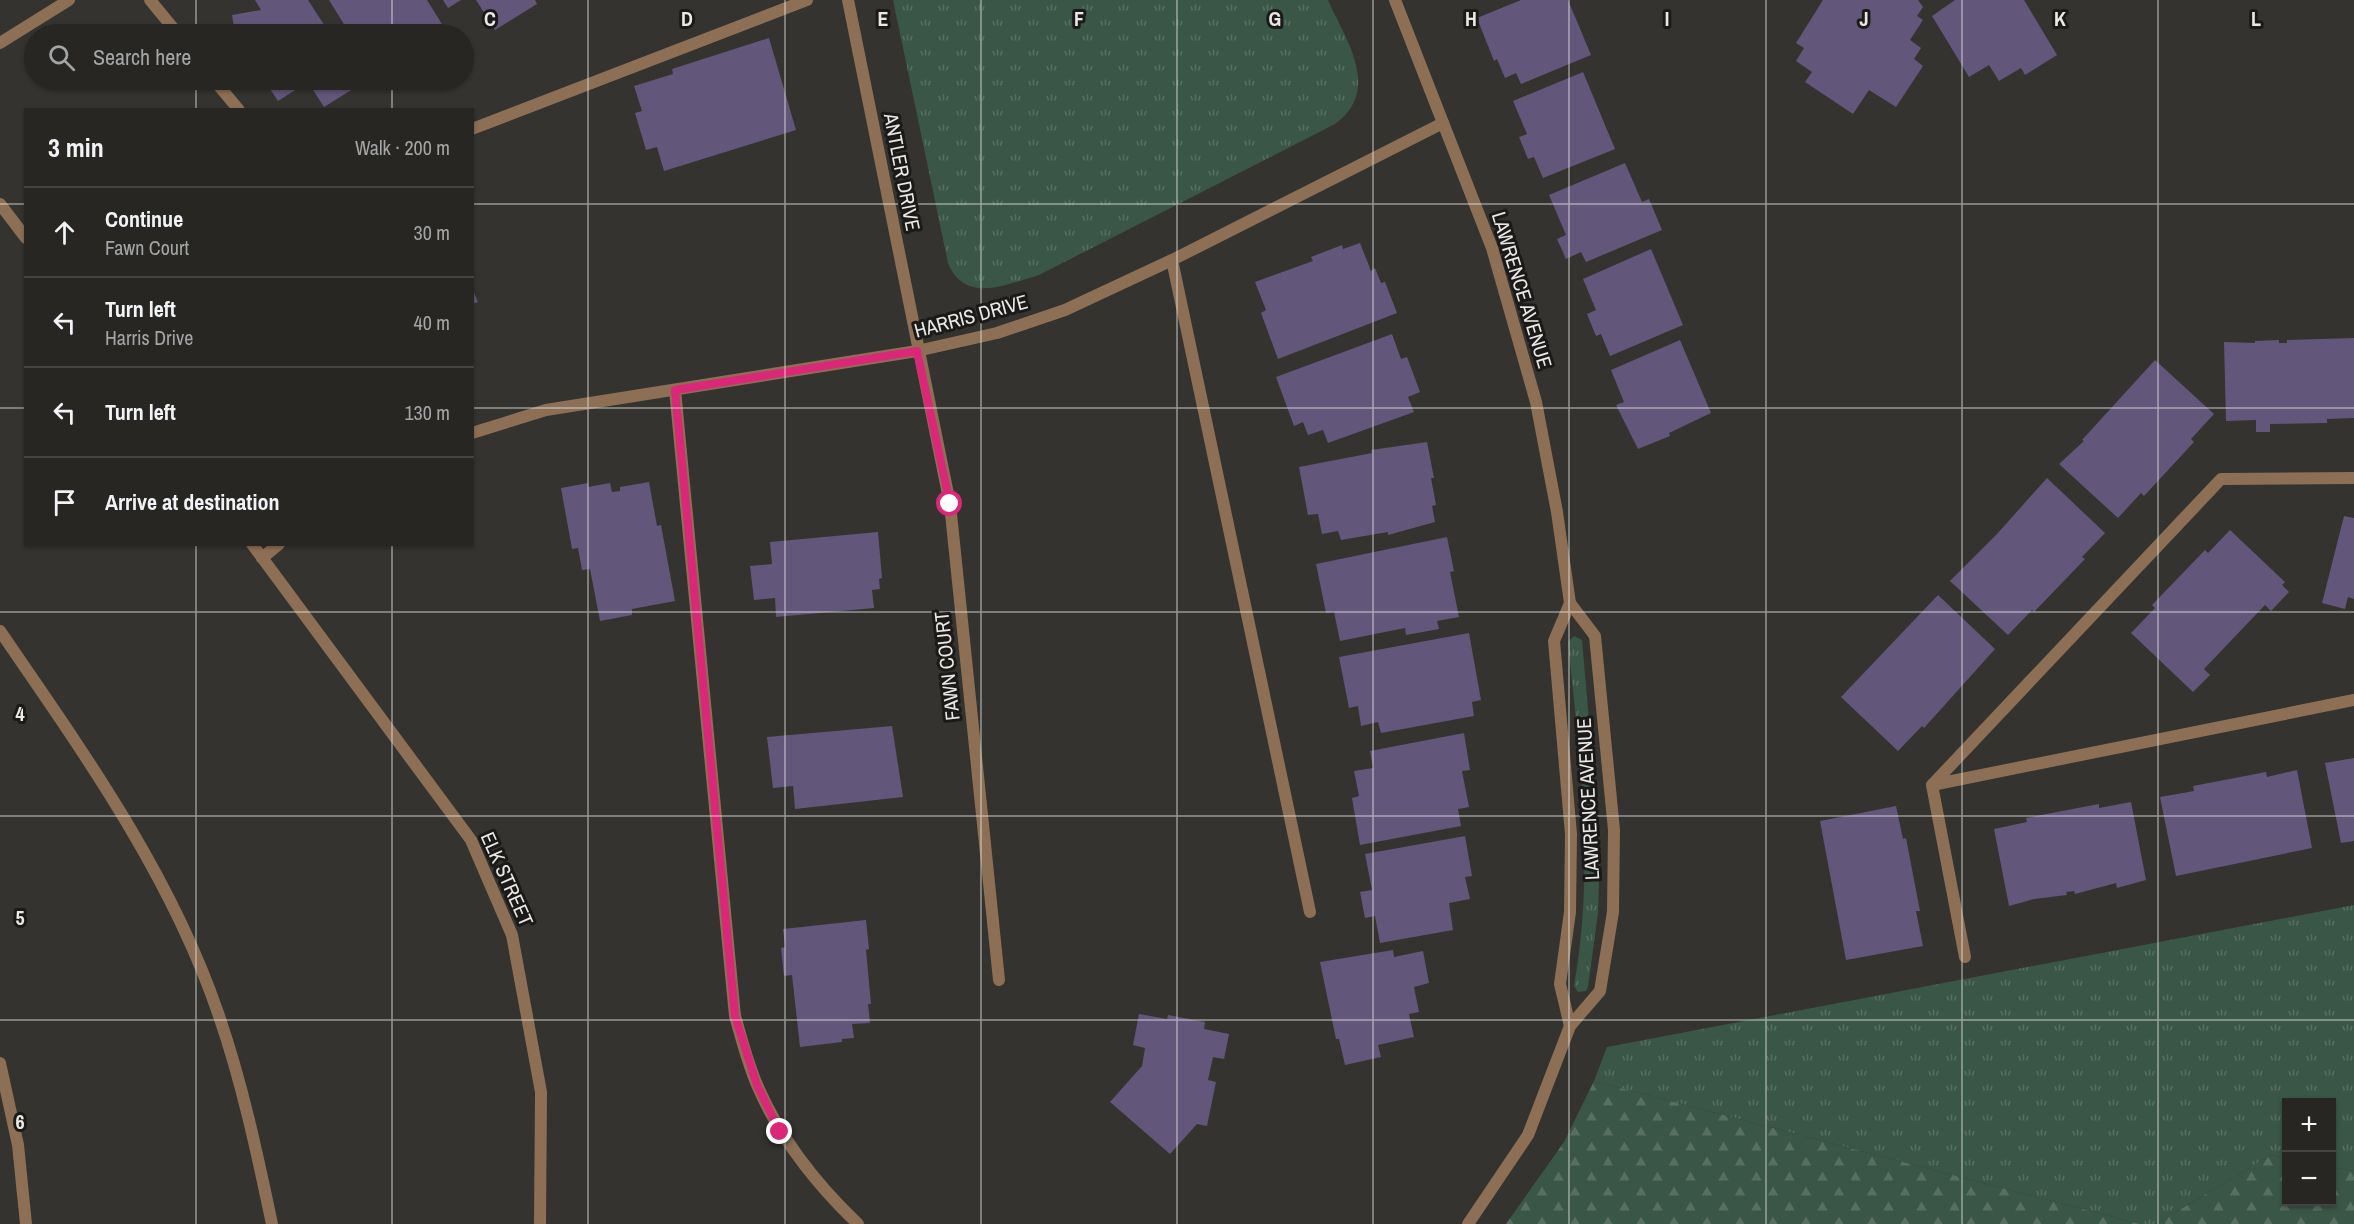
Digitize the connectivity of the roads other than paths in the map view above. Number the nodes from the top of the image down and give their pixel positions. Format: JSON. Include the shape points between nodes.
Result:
{"nodes":[{"id":1,"x":69,"y":0,"type":"edge"},
{"id":2,"x":150,"y":0,"type":"edge"},
{"id":3,"x":807,"y":0,"type":"edge"},
{"id":4,"x":848,"y":0,"type":"edge"},
{"id":5,"x":1395,"y":0,"type":"edge"},
{"id":6,"x":31,"y":24,"type":"edge"},
{"id":7,"x":170,"y":24,"type":"edge"},
{"id":8,"x":24,"y":29,"type":"edge"},
{"id":9,"x":0,"y":44,"type":"edge"},
{"id":10,"x":222,"y":90,"type":"edge"},
{"id":11,"x":236,"y":108,"type":"edge"},
{"id":12,"x":1443,"y":123,"type":"junction"},
{"id":13,"x":474,"y":128,"type":"edge"},
{"id":14,"x":0,"y":204,"type":"edge"},
{"id":15,"x":24,"y":235,"type":"edge"},
{"id":16,"x":1172,"y":260,"type":"junction"},
{"id":17,"x":917,"y":351,"type":"junction"},
{"id":18,"x":675,"y":390,"type":"junction"},
{"id":19,"x":474,"y":432,"type":"edge"},
{"id":20,"x":2354,"y":478,"type":"edge"},
{"id":21,"x":253,"y":546,"type":"edge"},
{"id":22,"x":277,"y":546,"type":"edge"},
{"id":23,"x":262,"y":558,"type":"junction"},
{"id":24,"x":1570,"y":603,"type":"junction"},
{"id":25,"x":0,"y":631,"type":"edge"},
{"id":26,"x":2354,"y":700,"type":"edge"},
{"id":27,"x":1932,"y":785,"type":"junction"},
{"id":28,"x":1310,"y":912,"type":"dead end"},
{"id":29,"x":1965,"y":957,"type":"dead end"},
{"id":30,"x":999,"y":980,"type":"dead end"},
{"id":31,"x":1570,"y":1026,"type":"junction"},
{"id":32,"x":0,"y":1063,"type":"edge"},
{"id":33,"x":26,"y":1224,"type":"edge"},
{"id":34,"x":272,"y":1224,"type":"edge"},
{"id":35,"x":540,"y":1224,"type":"edge"},
{"id":36,"x":858,"y":1224,"type":"edge"},
{"id":37,"x":1468,"y":1224,"type":"edge"}],
"edges":[{"from":1,"to":6,"type":"street"},
{"from":2,"to":7,"type":"street"},
{"from":3,"to":13,"type":"street"},
{"from":4,"to":17,"type":"street","name":"ANTLER DRIVE"},
{"from":5,"to":12,"type":"street","name":"LAWRENCE AVENUE"},
{"from":8,"to":9,"type":"street"},
{"from":10,"to":11,"type":"street"},
{"from":12,"to":16,"type":"street","name":"HARRIS DRIVE"},
{"from":12,"to":24,"type":"street","name":"LAWRENCE AVENUE","via":[[1492,248],[1536,402]]},
{"from":14,"to":15,"type":"street"},
{"from":16,"to":17,"type":"street","name":"HARRIS DRIVE","via":[[1065,310],[997,333]]},
{"from":16,"to":28,"type":"street"},
{"from":17,"to":18,"type":"street","name":"HARRIS DRIVE"},
{"from":17,"to":30,"type":"street","name":"FAWN COURT","via":[[950,504]]},
{"from":18,"to":19,"type":"street","name":"HARRIS DRIVE","via":[[546,410]]},
{"from":18,"to":36,"type":"street","via":[[735,1016],[757,1085],[780,1132],[827,1194]]},
{"from":20,"to":27,"type":"street","via":[[2221,479]]},
{"from":21,"to":23,"type":"street","name":"ELK STREET"},
{"from":22,"to":23,"type":"street"},
{"from":23,"to":35,"type":"street","name":"ELK STREET","via":[[471,840],[512,935],[541,1092]]},
{"from":24,"to":31,"type":"street","name":"LAWRENCE AVENUE","via":[[1554,641],[1571,834],[1570,912],[1560,984]]},
{"from":24,"to":31,"type":"street","name":"LAWRENCE AVENUE","via":[[1595,636],[1614,830],[1612,912],[1600,991]]},
{"from":25,"to":34,"type":"street","via":[[133,831],[181,926],[218,1012],[249,1116]]},
{"from":26,"to":27,"type":"street"},
{"from":27,"to":29,"type":"street"},
{"from":31,"to":37,"type":"street","name":"LAWRENCE AVENUE","via":[[1528,1135]]},
{"from":32,"to":33,"type":"street","via":[[18,1145]]}]}
